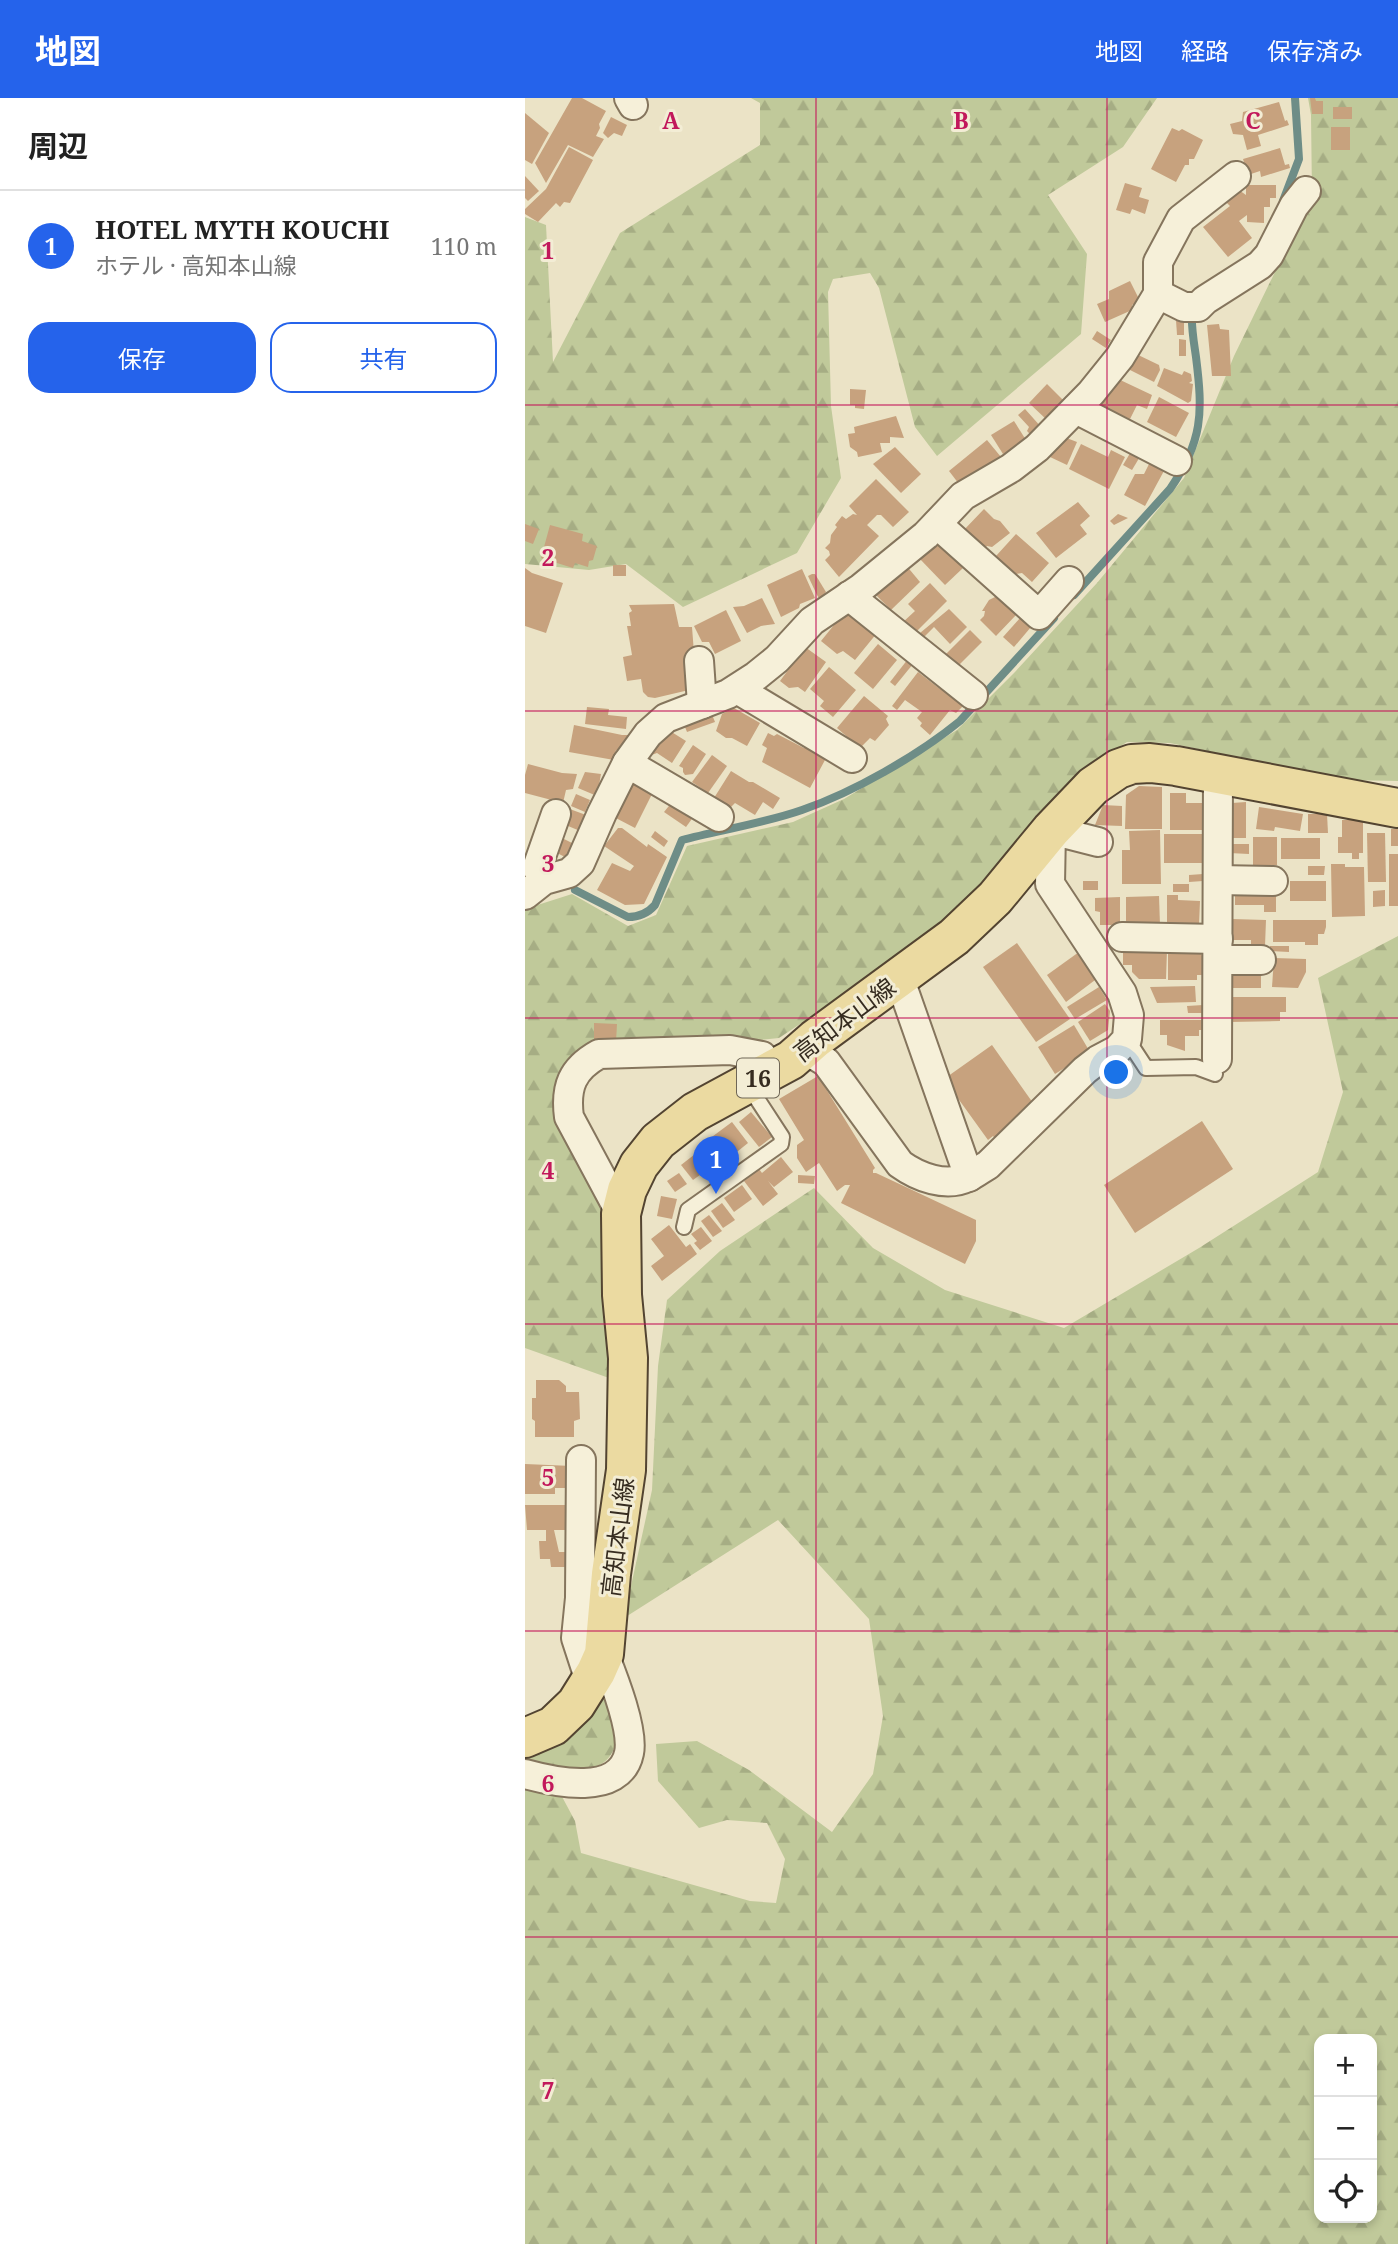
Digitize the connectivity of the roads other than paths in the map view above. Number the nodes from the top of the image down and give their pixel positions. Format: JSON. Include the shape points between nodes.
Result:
{"nodes":[{"id":1,"x":1235,"y":176,"type":"dead end"},
{"id":2,"x":1306,"y":191,"type":"dead end"},
{"id":3,"x":1158,"y":295,"type":"junction"},
{"id":4,"x":1076,"y":409,"type":"junction"},
{"id":5,"x":1177,"y":461,"type":"dead end"},
{"id":6,"x":937,"y":524,"type":"junction"},
{"id":7,"x":1069,"y":581,"type":"dead end"},
{"id":8,"x":849,"y":596,"type":"junction"},
{"id":9,"x":699,"y":661,"type":"dead end"},
{"id":10,"x":737,"y":688,"type":"junction"},
{"id":11,"x":973,"y":695,"type":"dead end"},
{"id":12,"x":702,"y":704,"type":"junction"},
{"id":13,"x":852,"y":758,"type":"dead end"},
{"id":14,"x":627,"y":763,"type":"junction"},
{"id":15,"x":1218,"y":775,"type":"junction"},
{"id":16,"x":1398,"y":808,"type":"edge"},
{"id":17,"x":556,"y":814,"type":"dead end"},
{"id":18,"x":719,"y":817,"type":"dead end"},
{"id":19,"x":1051,"y":830,"type":"junction"},
{"id":20,"x":1098,"y":842,"type":"dead end"},
{"id":21,"x":539,"y":869,"type":"edge"},
{"id":22,"x":1218,"y":880,"type":"junction"},
{"id":23,"x":1273,"y":881,"type":"dead end"},
{"id":24,"x":525,"y":895,"type":"edge"},
{"id":25,"x":1122,"y":937,"type":"dead end"},
{"id":26,"x":1218,"y":950,"type":"junction"},
{"id":27,"x":1261,"y":960,"type":"dead end"},
{"id":28,"x":899,"y":978,"type":"junction"},
{"id":29,"x":1127,"y":1039,"type":"junction"},
{"id":30,"x":803,"y":1048,"type":"junction"},
{"id":31,"x":1216,"y":1066,"type":"joint"},
{"id":32,"x":759,"y":1077,"type":"junction"},
{"id":33,"x":969,"y":1177,"type":"junction"},
{"id":34,"x":621,"y":1214,"type":"junction"},
{"id":35,"x":684,"y":1227,"type":"dead end"},
{"id":36,"x":581,"y":1460,"type":"dead end"},
{"id":37,"x":597,"y":1668,"type":"junction"},
{"id":38,"x":525,"y":1738,"type":"edge"},
{"id":39,"x":525,"y":1774,"type":"edge"}],
"edges":[{"from":1,"to":3,"type":"street","via":[[1181,219],[1158,262]]},
{"from":2,"to":3,"type":"street","via":[[1260,265],[1191,307]]},
{"from":3,"to":4,"type":"street","via":[[1120,357]]},
{"from":4,"to":5,"type":"street"},
{"from":4,"to":6,"type":"street","via":[[1037,448],[963,496]]},
{"from":6,"to":7,"type":"street","via":[[1039,615]]},
{"from":6,"to":8,"type":"street"},
{"from":8,"to":10,"type":"street","via":[[812,621],[777,659]]},
{"from":8,"to":11,"type":"street"},
{"from":9,"to":12,"type":"street"},
{"from":10,"to":12,"type":"street"},
{"from":10,"to":13,"type":"street"},
{"from":12,"to":14,"type":"street","via":[[666,718]]},
{"from":14,"to":18,"type":"street"},
{"from":14,"to":21,"type":"street","via":[[580,863],[569,873]]},
{"from":15,"to":16,"type":"main road","name":"高知本山線","number":"16"},
{"from":15,"to":19,"type":"main road","name":"高知本山線","number":"16","via":[[1176,766],[1132,764],[1087,791]]},
{"from":15,"to":22,"type":"street"},
{"from":17,"to":21,"type":"street"},
{"from":19,"to":20,"type":"street"},
{"from":19,"to":28,"type":"main road","name":"高知本山線","number":"16","via":[[977,917]]},
{"from":19,"to":29,"type":"street","via":[[1050,884],[1122,993],[1129,1015]]},
{"from":21,"to":24,"type":"street","via":[[544,880]]},
{"from":22,"to":23,"type":"street"},
{"from":22,"to":26,"type":"street"},
{"from":25,"to":26,"type":"street"},
{"from":26,"to":27,"type":"street"},
{"from":26,"to":31,"type":"street"},
{"from":28,"to":30,"type":"main road","name":"高知本山線","number":"16"},
{"from":28,"to":33,"type":"street"},
{"from":29,"to":31,"type":"lane","via":[[1146,1068]]},
{"from":29,"to":33,"type":"street","via":[[1085,1070],[988,1165]]},
{"from":30,"to":32,"type":"main road","name":"高知本山線","number":"16"},
{"from":30,"to":33,"type":"street","via":[[826,1062],[900,1164],[926,1178],[956,1181]]},
{"from":32,"to":34,"type":"main road","name":"高知本山線","number":"16","via":[[695,1112],[659,1141],[639,1165]]},
{"from":32,"to":34,"type":"street","via":[[762,1056],[730,1050],[599,1054],[583,1063],[571,1080],[569,1116]]},
{"from":32,"to":35,"type":"lane","via":[[781,1144],[688,1210]]},
{"from":34,"to":37,"type":"main road","name":"高知本山線","number":"16","via":[[628,1358],[626,1470]]},
{"from":36,"to":37,"type":"street","via":[[576,1639]]},
{"from":37,"to":38,"type":"main road","name":"高知本山線","number":"16","via":[[576,1704],[553,1726]]},
{"from":37,"to":39,"type":"street","via":[[613,1676],[629,1738],[625,1763],[608,1778],[585,1784]]}]}
